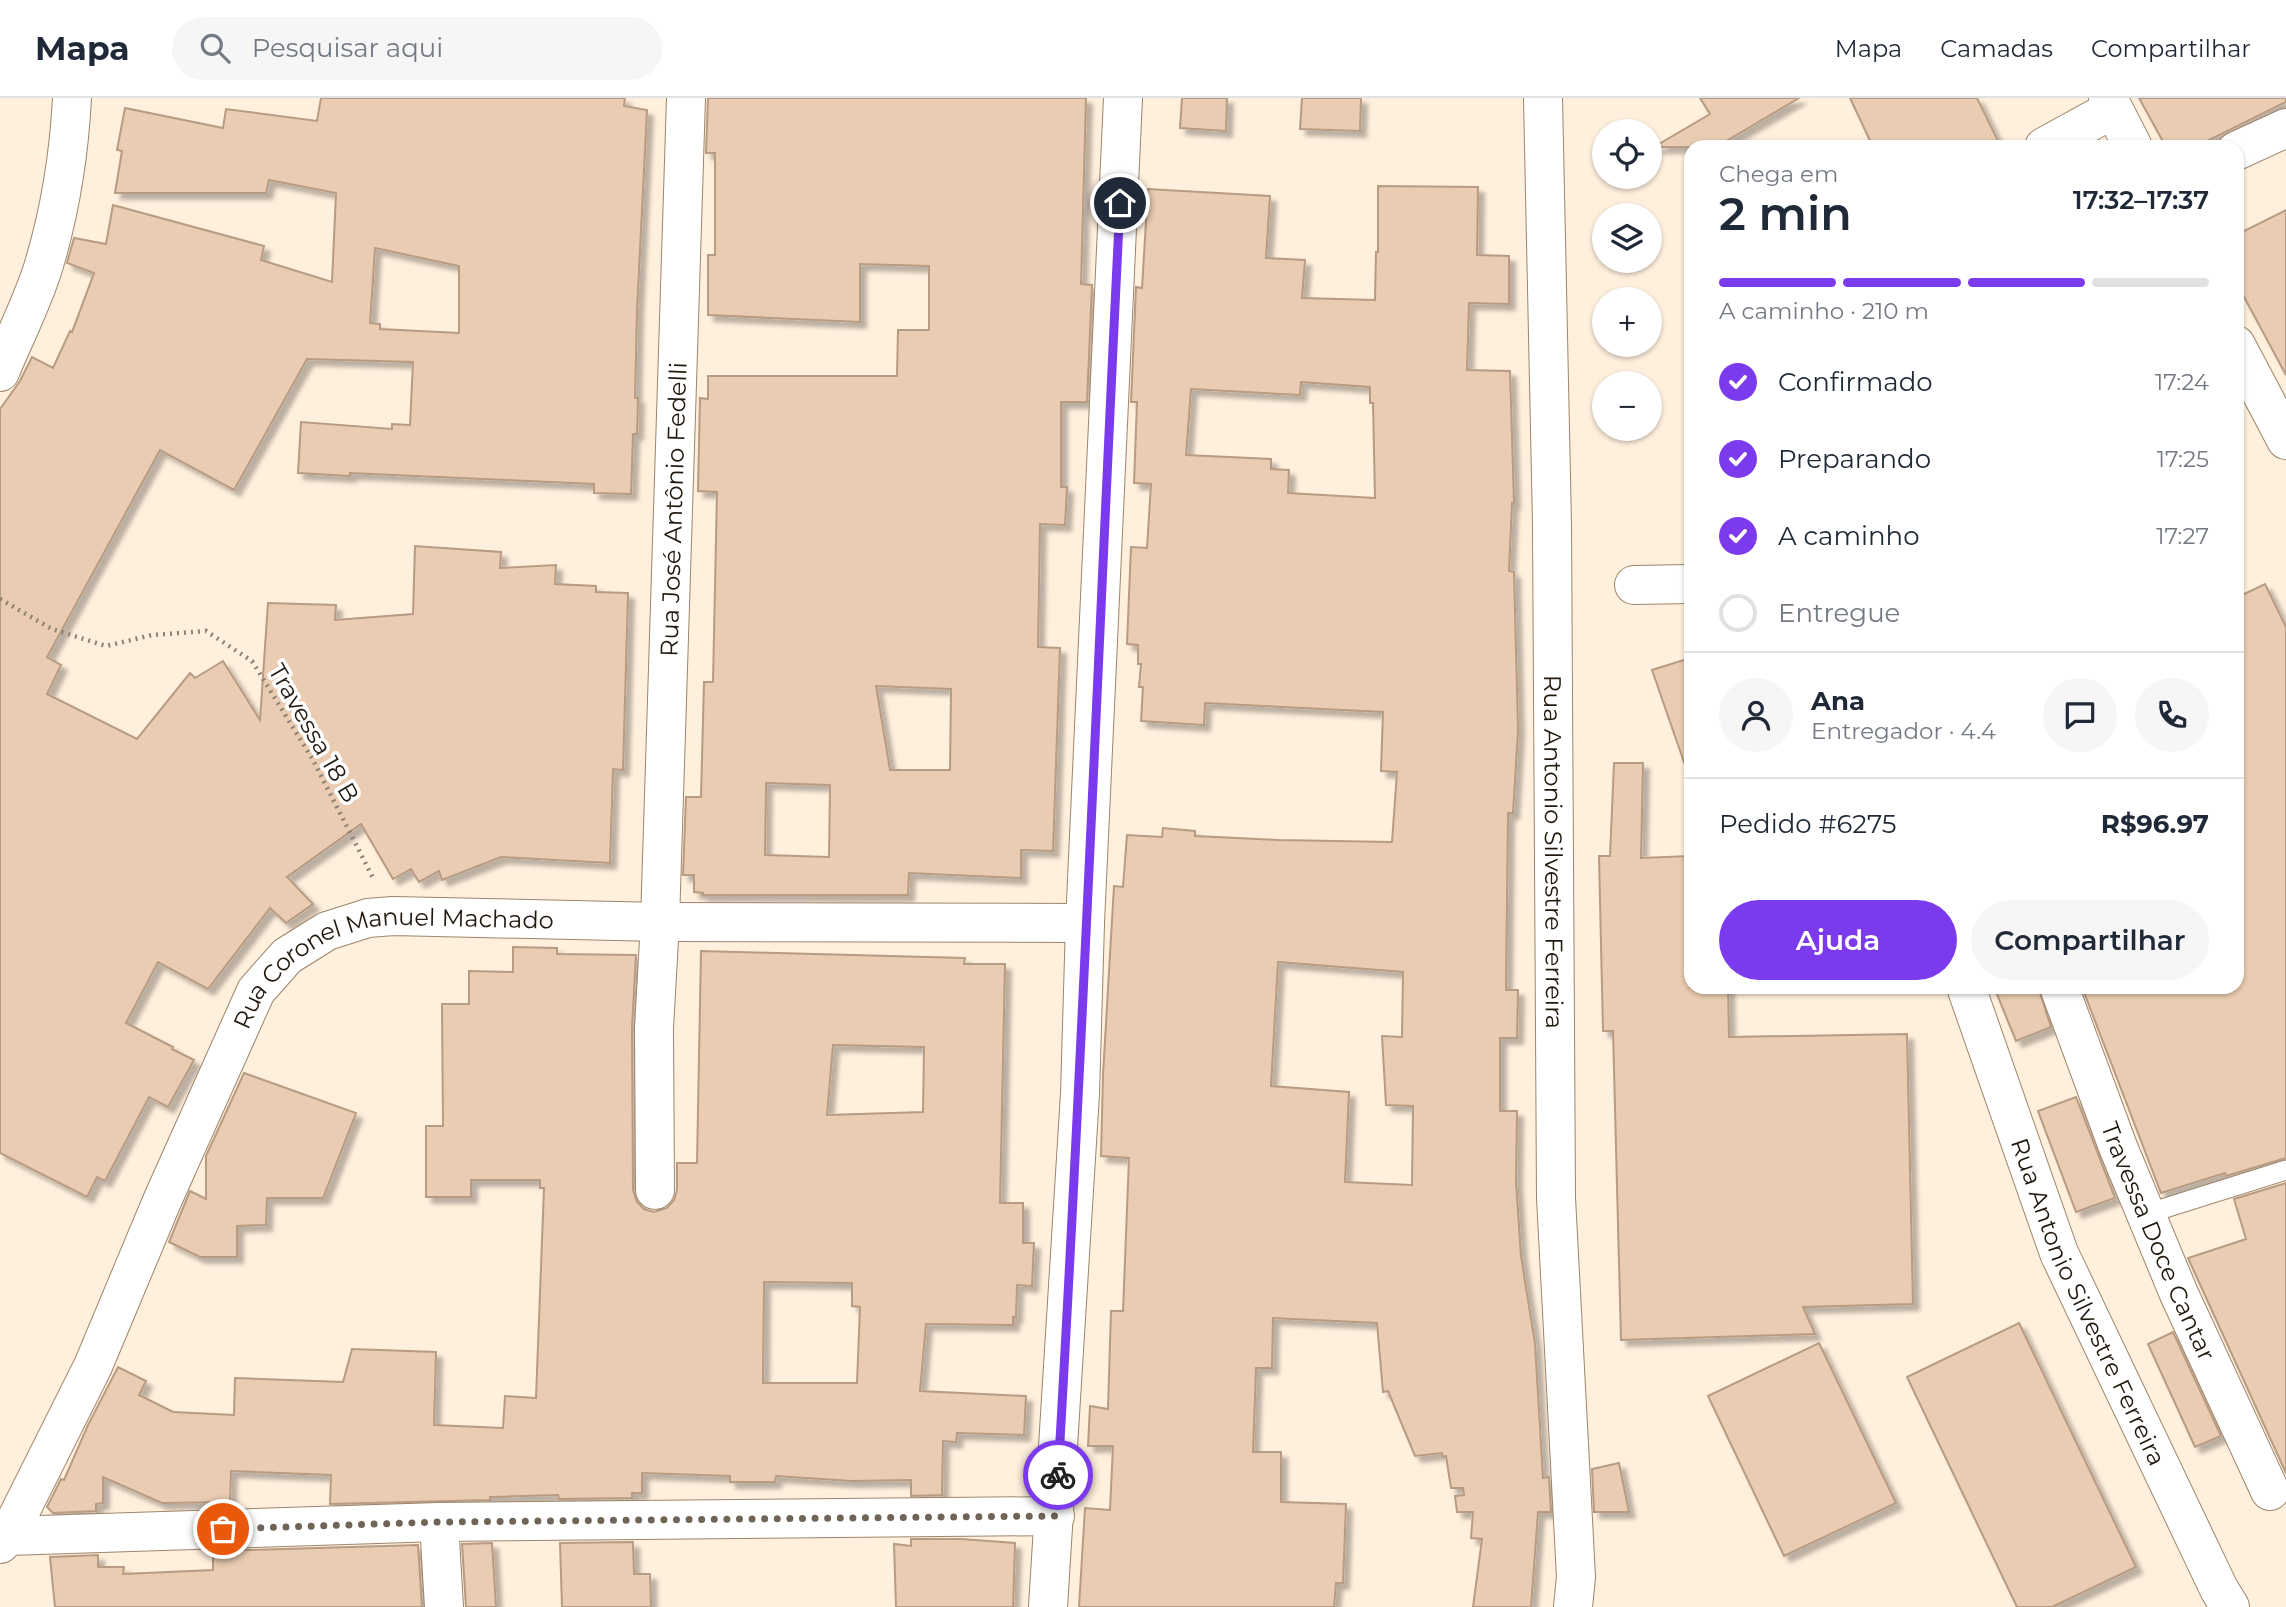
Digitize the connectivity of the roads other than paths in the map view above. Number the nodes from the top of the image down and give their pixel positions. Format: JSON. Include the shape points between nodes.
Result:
{"nodes":[{"id":1,"x":72,"y":98,"type":"edge"},
{"id":2,"x":686,"y":98,"type":"edge"},
{"id":3,"x":1123,"y":98,"type":"edge"},
{"id":4,"x":1543,"y":98,"type":"edge"},
{"id":5,"x":2118,"y":128,"type":"edge"},
{"id":6,"x":2286,"y":128,"type":"edge"},
{"id":7,"x":2071,"y":140,"type":"edge"},
{"id":8,"x":2244,"y":147,"type":"edge"},
{"id":9,"x":2244,"y":360,"type":"edge"},
{"id":10,"x":0,"y":372,"type":"edge"},
{"id":11,"x":2286,"y":440,"type":"edge"},
{"id":12,"x":1684,"y":584,"type":"edge"},
{"id":13,"x":1634,"y":585,"type":"dead end"},
{"id":14,"x":660,"y":922,"type":"junction"},
{"id":15,"x":1085,"y":923,"type":"junction"},
{"id":16,"x":1968,"y":994,"type":"edge"},
{"id":17,"x":2062,"y":994,"type":"edge"},
{"id":18,"x":2286,"y":1170,"type":"edge"},
{"id":19,"x":655,"y":1190,"type":"dead end"},
{"id":20,"x":2146,"y":1214,"type":"junction"},
{"id":21,"x":2270,"y":1490,"type":"dead end"},
{"id":22,"x":1055,"y":1516,"type":"junction"},
{"id":23,"x":439,"y":1522,"type":"junction"},
{"id":24,"x":4,"y":1540,"type":"edge"},
{"id":25,"x":444,"y":1607,"type":"edge"},
{"id":26,"x":1048,"y":1607,"type":"edge"},
{"id":27,"x":1573,"y":1607,"type":"edge"},
{"id":28,"x":2230,"y":1607,"type":"edge"}],
"edges":[{"from":1,"to":10,"type":"street","via":[[61,195],[43,269]]},
{"from":2,"to":14,"type":"street","name":"Rua José Antônio Fedelli"},
{"from":3,"to":15,"type":"street"},
{"from":4,"to":27,"type":"street","name":"Rua Antonio Silvestre Ferreira","via":[[1552,525],[1556,1198],[1576,1577]]},
{"from":5,"to":7,"type":"street"},
{"from":6,"to":8,"type":"street"},
{"from":9,"to":11,"type":"street"},
{"from":12,"to":13,"type":"street"},
{"from":14,"to":15,"type":"street","name":"Rua Coronel Manuel Machado"},
{"from":14,"to":19,"type":"street","name":"Rua José Antônio Fedelli","via":[[654,1028]]},
{"from":14,"to":24,"type":"street","name":"Rua Coronel Manuel Machado","via":[[368,918],[327,931],[287,956],[256,991],[93,1366]]},
{"from":15,"to":22,"type":"street","via":[[1080,1094]]},
{"from":16,"to":28,"type":"street","name":"Rua Antonio Silvestre Ferreira","via":[[2059,1253]]},
{"from":17,"to":20,"type":"street","name":"Travessa Doce Cantar"},
{"from":18,"to":20,"type":"lane"},
{"from":20,"to":21,"type":"street","name":"Travessa Doce Cantar"},
{"from":22,"to":23,"type":"street"},
{"from":22,"to":26,"type":"street"},
{"from":23,"to":24,"type":"street"},
{"from":23,"to":25,"type":"street"}]}
